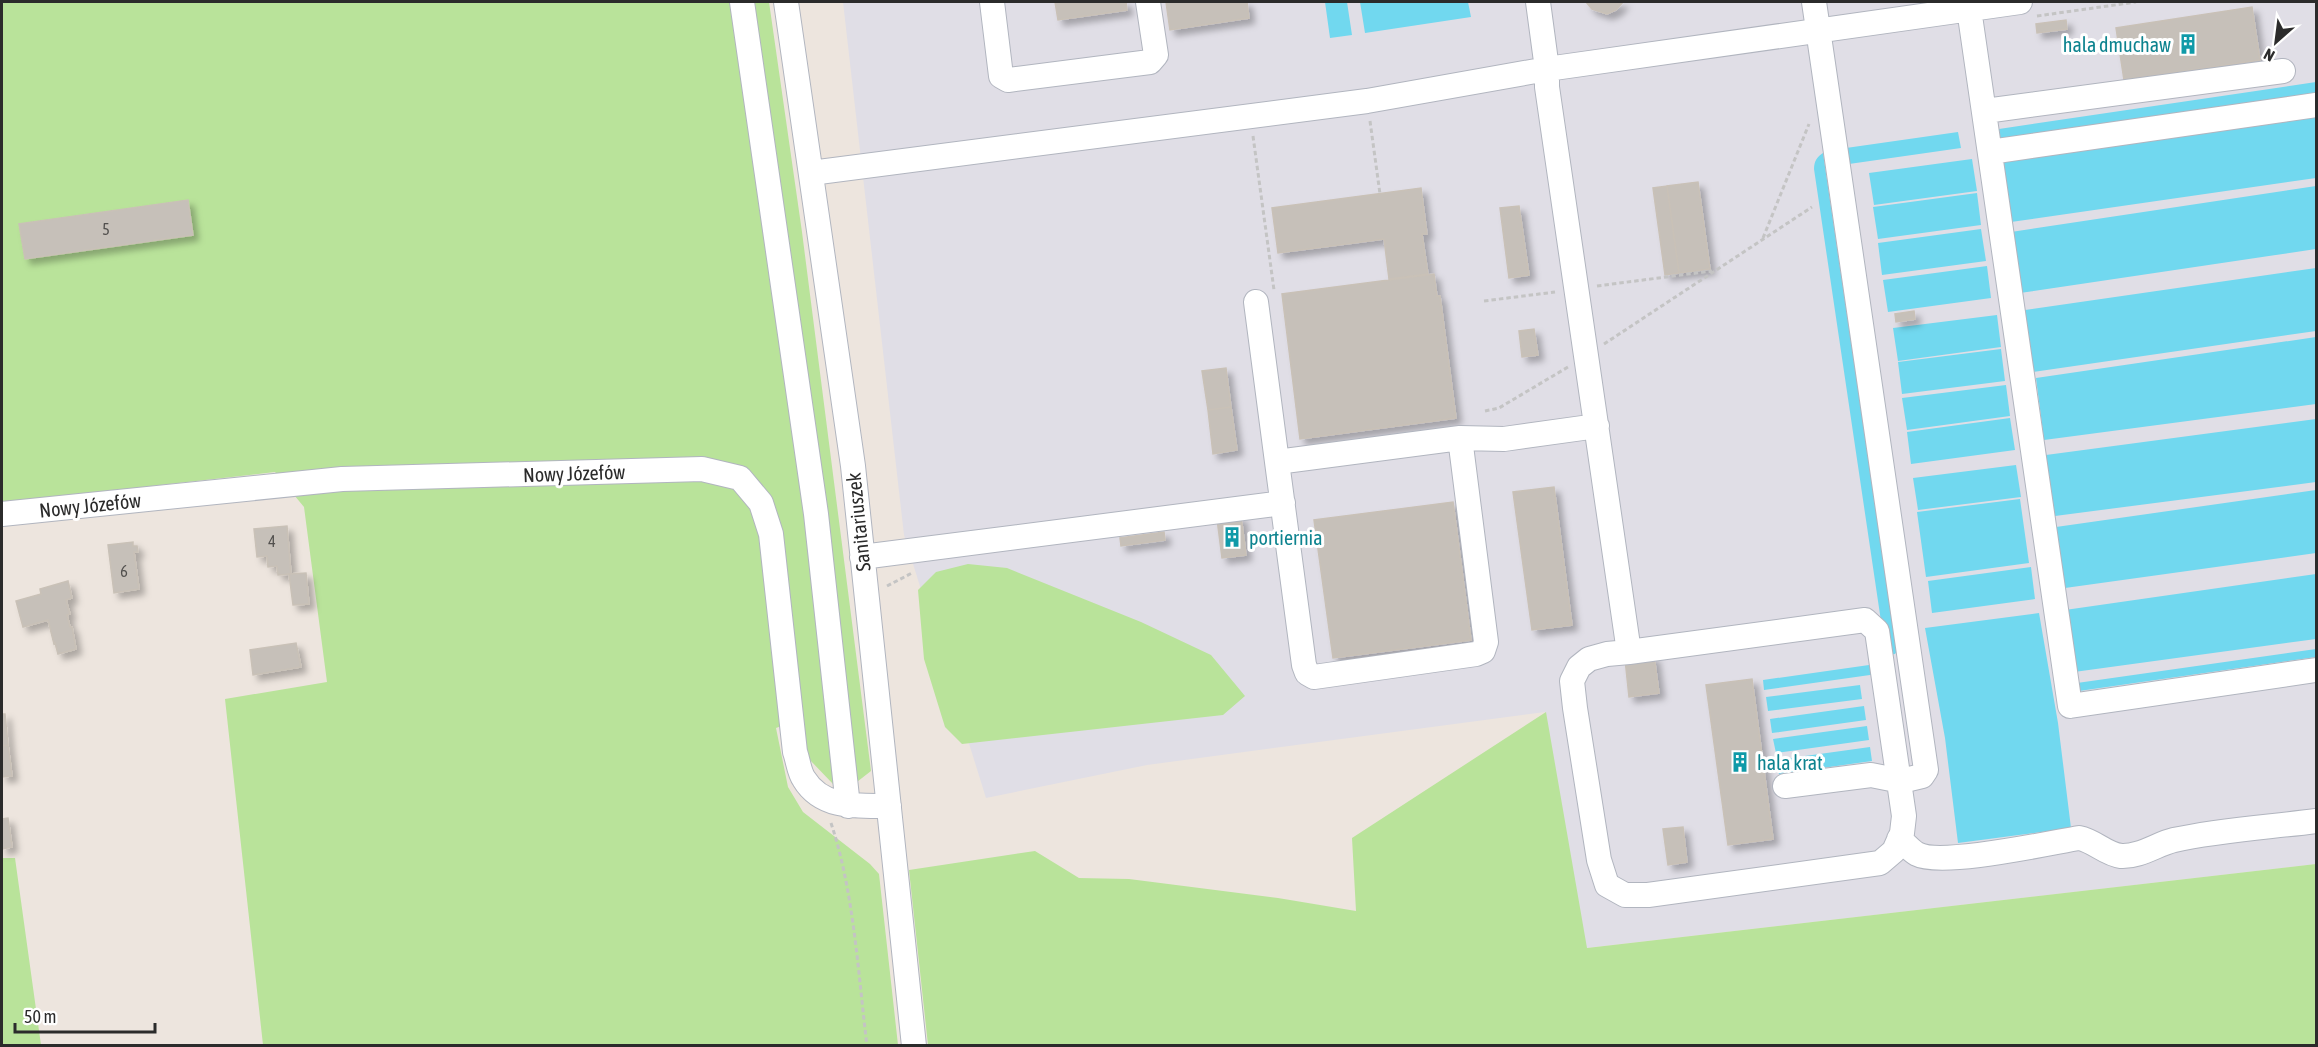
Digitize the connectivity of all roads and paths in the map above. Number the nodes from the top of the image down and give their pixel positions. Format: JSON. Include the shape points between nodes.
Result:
{"nodes":[{"id":1,"x":742,"y":2,"type":"edge"},
{"id":2,"x":786,"y":2,"type":"edge"},
{"id":3,"x":992,"y":2,"type":"edge"},
{"id":4,"x":1148,"y":2,"type":"edge"},
{"id":5,"x":1538,"y":2,"type":"edge"},
{"id":6,"x":1814,"y":2,"type":"edge"},
{"id":7,"x":2020,"y":2,"type":"edge"},
{"id":8,"x":1969,"y":9,"type":"junction"},
{"id":9,"x":1818,"y":32,"type":"junction"},
{"id":10,"x":1547,"y":69,"type":"junction"},
{"id":11,"x":2283,"y":71,"type":"dead end"},
{"id":12,"x":1367,"y":100,"type":"junction"},
{"id":13,"x":2316,"y":105,"type":"edge"},
{"id":14,"x":1984,"y":111,"type":"junction"},
{"id":15,"x":1813,"y":114,"type":"dead end"},
{"id":16,"x":1250,"y":116,"type":"junction"},
{"id":17,"x":1990,"y":152,"type":"junction"},
{"id":18,"x":812,"y":173,"type":"junction"},
{"id":19,"x":1380,"y":194,"type":"dead end"},
{"id":20,"x":1812,"y":207,"type":"dead end"},
{"id":21,"x":1763,"y":239,"type":"junction"},
{"id":22,"x":1256,"y":302,"type":"joint"},
{"id":23,"x":1586,"y":356,"type":"junction"},
{"id":24,"x":1485,"y":411,"type":"dead end"},
{"id":25,"x":1597,"y":426,"type":"junction"},
{"id":26,"x":1460,"y":438,"type":"junction"},
{"id":27,"x":1277,"y":462,"type":"junction"},
{"id":28,"x":1283,"y":503,"type":"junction"},
{"id":29,"x":2,"y":514,"type":"edge"},
{"id":30,"x":862,"y":557,"type":"junction"},
{"id":31,"x":1629,"y":652,"type":"junction"},
{"id":32,"x":2316,"y":670,"type":"edge"},
{"id":33,"x":1901,"y":781,"type":"junction"},
{"id":34,"x":1785,"y":786,"type":"dead end"},
{"id":35,"x":822,"y":799,"type":"junction"},
{"id":36,"x":848,"y":806,"type":"junction"},
{"id":37,"x":889,"y":806,"type":"junction"},
{"id":38,"x":2316,"y":821,"type":"edge"},
{"id":39,"x":1899,"y":839,"type":"junction"},
{"id":40,"x":867,"y":1046,"type":"edge"},
{"id":41,"x":914,"y":1046,"type":"edge"}],
"edges":[{"from":1,"to":36,"type":"street","via":[[816,514]]},
{"from":2,"to":18,"type":"street","name":"Sanitariuszek"},
{"from":3,"to":4,"type":"street","via":[[1001,76],[1008,80],[1149,62],[1156,55]]},
{"from":5,"to":10,"type":"street"},
{"from":6,"to":9,"type":"street"},
{"from":7,"to":8,"type":"street"},
{"from":8,"to":9,"type":"street"},
{"from":8,"to":14,"type":"street"},
{"from":9,"to":10,"type":"street"},
{"from":9,"to":33,"type":"street","via":[[1926,770],[1922,776]]},
{"from":10,"to":12,"type":"street"},
{"from":10,"to":23,"type":"street"},
{"from":11,"to":14,"type":"street"},
{"from":12,"to":16,"type":"street"},
{"from":12,"to":19,"type":"path"},
{"from":13,"to":17,"type":"street"},
{"from":14,"to":17,"type":"street"},
{"from":15,"to":21,"type":"path"},
{"from":16,"to":18,"type":"street"},
{"from":16,"to":22,"type":"path","via":[[1275,295]]},
{"from":17,"to":32,"type":"street","via":[[2070,706]]},
{"from":18,"to":30,"type":"street","name":"Sanitariuszek"},
{"from":20,"to":21,"type":"path"},
{"from":21,"to":23,"type":"path"},
{"from":22,"to":27,"type":"street"},
{"from":23,"to":24,"type":"path","via":[[1499,408]]},
{"from":23,"to":25,"type":"street"},
{"from":25,"to":26,"type":"street","via":[[1504,439]]},
{"from":25,"to":31,"type":"street"},
{"from":26,"to":27,"type":"street"},
{"from":26,"to":28,"type":"street","via":[[1486,642],[1483,651],[1476,654],[1314,677],[1307,673]]},
{"from":27,"to":28,"type":"street"},
{"from":28,"to":30,"type":"street"},
{"from":29,"to":35,"type":"street","name":"Nowy Józefów","via":[[342,479],[702,469],[740,478],[761,503],[771,534],[795,752],[803,779]]},
{"from":30,"to":37,"type":"street","name":"Sanitariuszek"},
{"from":31,"to":33,"type":"street","via":[[1866,620],[1877,631]]},
{"from":31,"to":39,"type":"street","via":[[1589,659],[1579,667],[1572,681],[1606,885],[1625,895],[1648,895],[1880,863],[1894,851]]},
{"from":33,"to":34,"type":"street","via":[[1870,775]]},
{"from":33,"to":39,"type":"street","via":[[1904,816]]},
{"from":35,"to":36,"type":"street"},
{"from":35,"to":40,"type":"path","via":[[838,845]]},
{"from":36,"to":37,"type":"street"},
{"from":37,"to":41,"type":"street","name":"Sanitariuszek"},
{"from":38,"to":39,"type":"street","via":[[2173,840],[2122,856],[2079,838],[1934,859],[1917,854]]}]}
